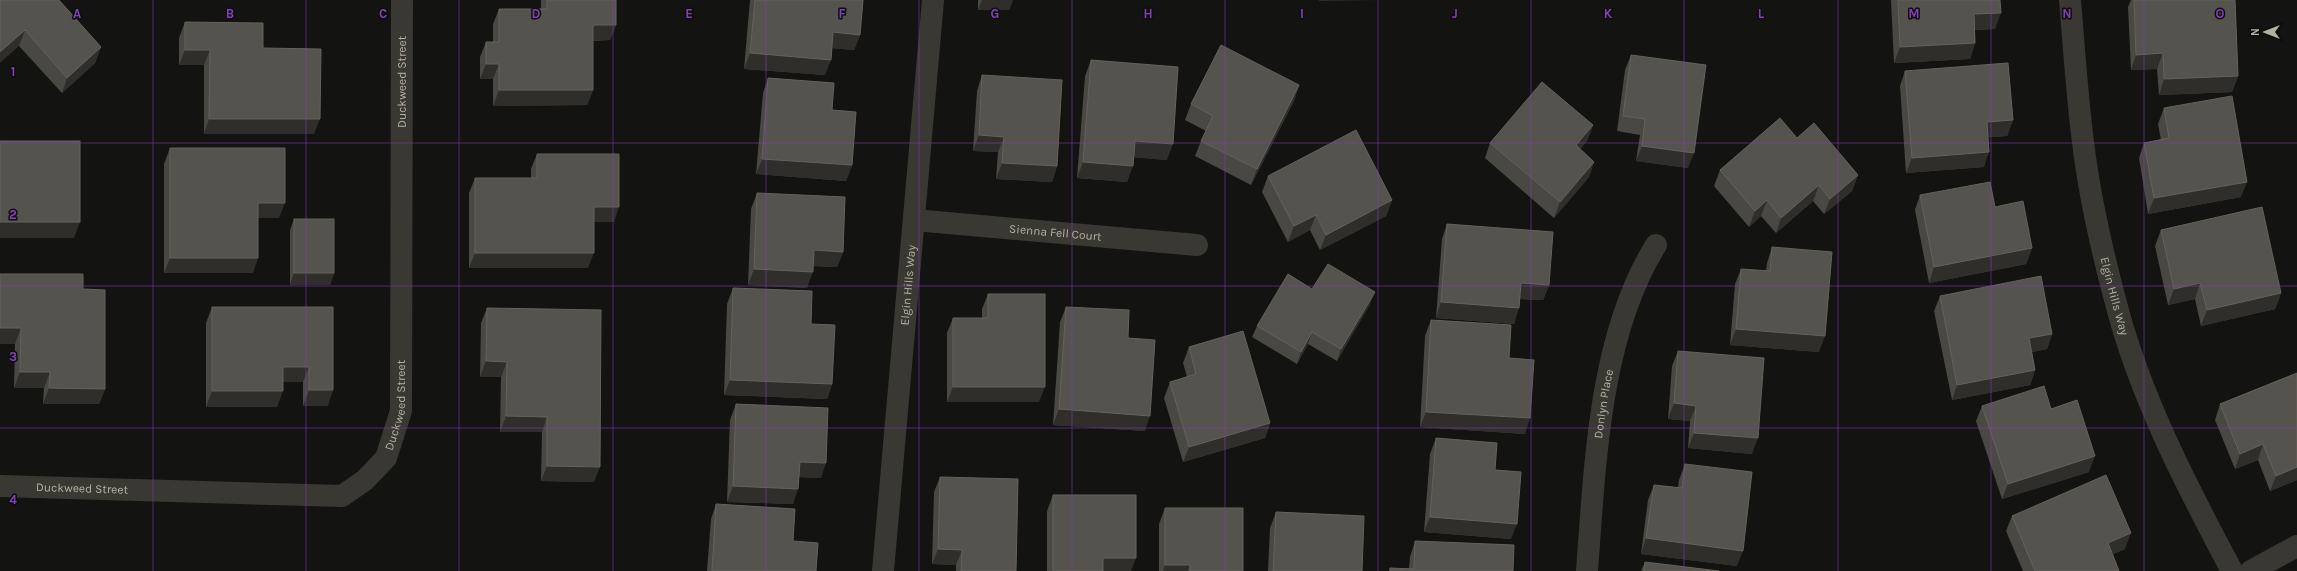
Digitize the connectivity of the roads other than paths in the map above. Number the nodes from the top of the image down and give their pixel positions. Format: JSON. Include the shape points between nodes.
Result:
{"nodes":[{"id":1,"x":402,"y":0,"type":"edge"},
{"id":2,"x":933,"y":0,"type":"edge"},
{"id":3,"x":2070,"y":0,"type":"edge"},
{"id":4,"x":914,"y":220,"type":"junction"},
{"id":5,"x":1197,"y":246,"type":"dead end"},
{"id":6,"x":1656,"y":246,"type":"dead end"},
{"id":7,"x":0,"y":486,"type":"edge"},
{"id":8,"x":2297,"y":546,"type":"edge"},
{"id":9,"x":883,"y":571,"type":"edge"},
{"id":10,"x":1587,"y":571,"type":"edge"},
{"id":11,"x":2232,"y":571,"type":"edge"},
{"id":12,"x":2251,"y":571,"type":"edge"}],
"edges":[{"from":1,"to":7,"type":"street","name":"Duckweed Street","via":[[401,411],[386,458],[365,480],[342,496]]},
{"from":2,"to":4,"type":"street","name":"Elgin Hills Way"},
{"from":3,"to":11,"type":"street","name":"Elgin Hills Way","via":[[2083,143],[2104,254],[2123,326],[2164,436]]},
{"from":4,"to":5,"type":"street","name":"Sienna Fell Court"},
{"from":4,"to":9,"type":"street","name":"Elgin Hills Way"},
{"from":6,"to":10,"type":"street","name":"Donlyn Place","via":[[1628,303],[1611,360],[1596,459]]},
{"from":8,"to":12,"type":"street"}]}
